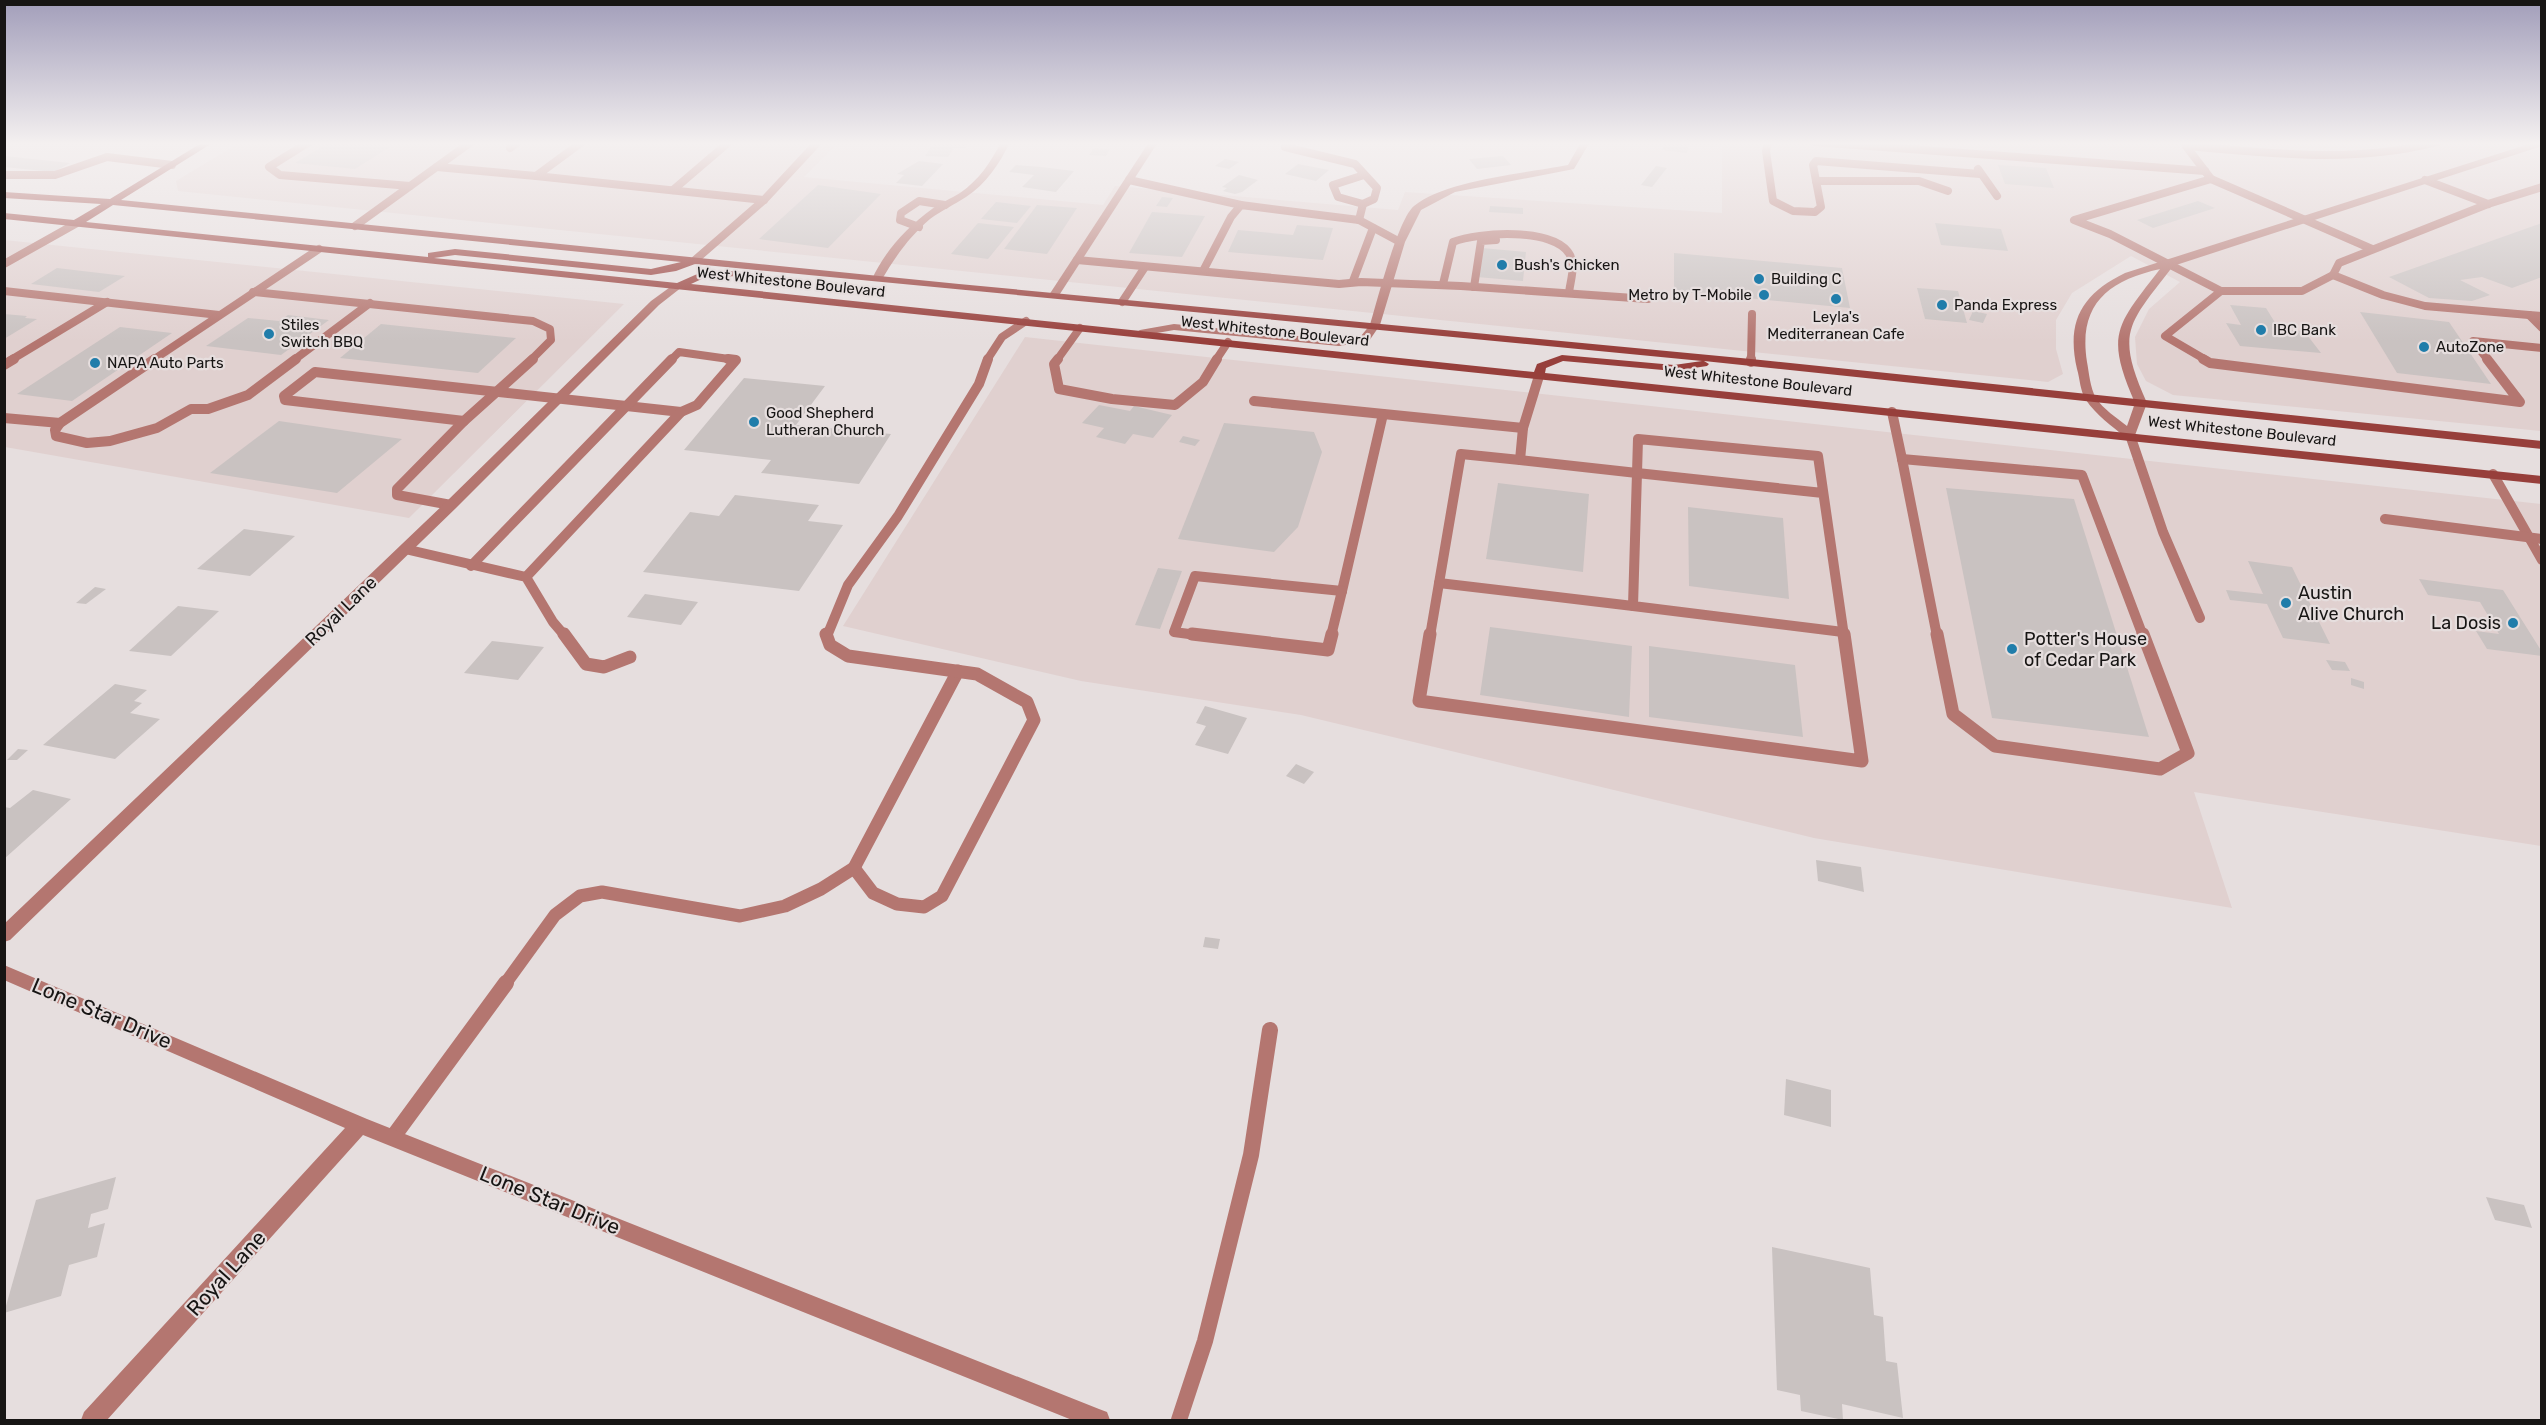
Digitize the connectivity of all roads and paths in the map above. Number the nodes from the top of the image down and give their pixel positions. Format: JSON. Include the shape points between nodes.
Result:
{"nodes":[{"id":1,"x":100,"y":208,"type":"edge"},
{"id":2,"x":177,"y":208,"type":"edge"},
{"id":3,"x":379,"y":208,"type":"edge"},
{"id":4,"x":754,"y":208,"type":"edge"},
{"id":5,"x":908,"y":208,"type":"edge"},
{"id":6,"x":940,"y":208,"type":"edge"},
{"id":7,"x":1110,"y":208,"type":"edge"},
{"id":8,"x":1239,"y":208,"type":"edge"},
{"id":9,"x":1262,"y":208,"type":"edge"},
{"id":10,"x":1362,"y":208,"type":"edge"},
{"id":11,"x":1417,"y":208,"type":"edge"},
{"id":12,"x":1786,"y":208,"type":"edge"},
{"id":13,"x":1819,"y":208,"type":"edge"},
{"id":14,"x":2107,"y":208,"type":"edge"},
{"id":15,"x":2279,"y":208,"type":"edge"},
{"id":16,"x":2340,"y":208,"type":"edge"},
{"id":17,"x":2476,"y":208,"type":"edge"},
{"id":18,"x":4,"y":216,"type":"edge"},
{"id":19,"x":1359,"y":220,"type":"junction"},
{"id":20,"x":2305,"y":220,"type":"junction"},
{"id":21,"x":77,"y":223,"type":"junction"},
{"id":22,"x":355,"y":226,"type":"junction"},
{"id":23,"x":919,"y":226,"type":"junction"},
{"id":24,"x":1372,"y":228,"type":"junction"},
{"id":25,"x":1400,"y":242,"type":"junction"},
{"id":26,"x":319,"y":249,"type":"junction"},
{"id":27,"x":2372,"y":249,"type":"junction"},
{"id":28,"x":421,"y":260,"type":"junction"},
{"id":29,"x":695,"y":260,"type":"junction"},
{"id":30,"x":1077,"y":260,"type":"junction"},
{"id":31,"x":1571,"y":260,"type":"junction"},
{"id":32,"x":4,"y":264,"type":"edge"},
{"id":33,"x":2169,"y":264,"type":"junction"},
{"id":34,"x":1144,"y":267,"type":"junction"},
{"id":35,"x":1204,"y":269,"type":"junction"},
{"id":36,"x":2333,"y":275,"type":"junction"},
{"id":37,"x":877,"y":279,"type":"junction"},
{"id":38,"x":1353,"y":280,"type":"junction"},
{"id":39,"x":1386,"y":284,"type":"junction"},
{"id":40,"x":1443,"y":284,"type":"junction"},
{"id":41,"x":677,"y":287,"type":"junction"},
{"id":42,"x":959,"y":287,"type":"junction"},
{"id":43,"x":1474,"y":287,"type":"junction"},
{"id":44,"x":4,"y":291,"type":"edge"},
{"id":45,"x":2221,"y":291,"type":"junction"},
{"id":46,"x":253,"y":292,"type":"junction"},
{"id":47,"x":1569,"y":293,"type":"junction"},
{"id":48,"x":1054,"y":295,"type":"junction"},
{"id":49,"x":1648,"y":299,"type":"dead end"},
{"id":50,"x":107,"y":302,"type":"junction"},
{"id":51,"x":1122,"y":302,"type":"junction"},
{"id":52,"x":370,"y":303,"type":"junction"},
{"id":53,"x":1752,"y":314,"type":"dead end"},
{"id":54,"x":219,"y":315,"type":"junction"},
{"id":55,"x":2529,"y":315,"type":"junction"},
{"id":56,"x":2541,"y":316,"type":"edge"},
{"id":57,"x":1026,"y":321,"type":"junction"},
{"id":58,"x":1375,"y":325,"type":"junction"},
{"id":59,"x":1080,"y":328,"type":"junction"},
{"id":60,"x":2541,"y":328,"type":"edge"},
{"id":61,"x":1140,"y":333,"type":"junction"},
{"id":62,"x":1228,"y":342,"type":"junction"},
{"id":63,"x":2541,"y":348,"type":"edge"},
{"id":64,"x":1751,"y":363,"type":"junction"},
{"id":65,"x":4,"y":364,"type":"edge"},
{"id":66,"x":1539,"y":376,"type":"junction"},
{"id":67,"x":497,"y":393,"type":"junction"},
{"id":68,"x":558,"y":398,"type":"junction"},
{"id":69,"x":2091,"y":398,"type":"junction"},
{"id":70,"x":1254,"y":401,"type":"dead end"},
{"id":71,"x":2141,"y":403,"type":"junction"},
{"id":72,"x":626,"y":405,"type":"junction"},
{"id":73,"x":681,"y":412,"type":"junction"},
{"id":74,"x":1892,"y":412,"type":"junction"},
{"id":75,"x":1383,"y":414,"type":"junction"},
{"id":76,"x":4,"y":418,"type":"edge"},
{"id":77,"x":464,"y":421,"type":"junction"},
{"id":78,"x":60,"y":423,"type":"junction"},
{"id":79,"x":1523,"y":428,"type":"junction"},
{"id":80,"x":2130,"y":435,"type":"junction"},
{"id":81,"x":2541,"y":445,"type":"edge"},
{"id":82,"x":1901,"y":459,"type":"junction"},
{"id":83,"x":1520,"y":460,"type":"junction"},
{"id":84,"x":1637,"y":473,"type":"junction"},
{"id":85,"x":2493,"y":474,"type":"junction"},
{"id":86,"x":2541,"y":480,"type":"edge"},
{"id":87,"x":1823,"y":493,"type":"junction"},
{"id":88,"x":451,"y":505,"type":"junction"},
{"id":89,"x":2385,"y":519,"type":"dead end"},
{"id":90,"x":2536,"y":540,"type":"edge"},
{"id":91,"x":405,"y":549,"type":"junction"},
{"id":92,"x":2541,"y":560,"type":"edge"},
{"id":93,"x":471,"y":566,"type":"junction"},
{"id":94,"x":526,"y":577,"type":"junction"},
{"id":95,"x":1438,"y":583,"type":"junction"},
{"id":96,"x":1342,"y":591,"type":"junction"},
{"id":97,"x":1633,"y":606,"type":"junction"},
{"id":98,"x":2200,"y":618,"type":"dead end"},
{"id":99,"x":1843,"y":632,"type":"junction"},
{"id":100,"x":630,"y":657,"type":"dead end"},
{"id":101,"x":958,"y":671,"type":"junction"},
{"id":102,"x":854,"y":868,"type":"junction"},
{"id":103,"x":4,"y":935,"type":"edge"},
{"id":104,"x":4,"y":972,"type":"edge"},
{"id":105,"x":1270,"y":1030,"type":"dead end"},
{"id":106,"x":360,"y":1125,"type":"junction"},
{"id":107,"x":393,"y":1137,"type":"junction"},
{"id":108,"x":92,"y":1420,"type":"edge"},
{"id":109,"x":1099,"y":1420,"type":"edge"},
{"id":110,"x":1179,"y":1420,"type":"edge"}],
"edges":[{"from":1,"to":21,"type":"main road"},
{"from":2,"to":22,"type":"main road","name":"West Whitestone Boulevard"},
{"from":3,"to":22,"type":"lane"},
{"from":4,"to":29,"type":"lane"},
{"from":5,"to":23,"type":"lane","via":[[901,213],[900,220]]},
{"from":6,"to":23,"type":"street"},
{"from":7,"to":30,"type":"street"},
{"from":8,"to":35,"type":"lane"},
{"from":9,"to":19,"type":"lane"},
{"from":10,"to":19,"type":"lane"},
{"from":11,"to":25,"type":"street"},
{"from":12,"to":13,"type":"lane","via":[[1815,212]]},
{"from":14,"to":33,"type":"lane","via":[[2074,220]]},
{"from":15,"to":20,"type":"lane"},
{"from":16,"to":20,"type":"street"},
{"from":17,"to":27,"type":"lane"},
{"from":18,"to":21,"type":"main road","name":"West Whitestone Boulevard"},
{"from":19,"to":24,"type":"lane"},
{"from":20,"to":27,"type":"lane"},
{"from":20,"to":33,"type":"street"},
{"from":21,"to":26,"type":"main road","name":"West Whitestone Boulevard"},
{"from":21,"to":32,"type":"lane"},
{"from":22,"to":29,"type":"main road","name":"West Whitestone Boulevard"},
{"from":23,"to":37,"type":"street","via":[[884,262]]},
{"from":24,"to":25,"type":"lane"},
{"from":24,"to":38,"type":"lane"},
{"from":25,"to":39,"type":"street"},
{"from":26,"to":28,"type":"main road","name":"West Whitestone Boulevard"},
{"from":26,"to":46,"type":"lane"},
{"from":27,"to":36,"type":"lane","via":[[2339,263]]},
{"from":28,"to":29,"type":"main road","via":[[455,252],[651,272]]},
{"from":28,"to":41,"type":"main road","name":"West Whitestone Boulevard"},
{"from":29,"to":37,"type":"main road","name":"West Whitestone Boulevard"},
{"from":30,"to":34,"type":"lane"},
{"from":30,"to":48,"type":"street"},
{"from":31,"to":40,"type":"lane","via":[[1569,252],[1535,237],[1483,233],[1453,242]]},
{"from":31,"to":43,"type":"lane","via":[[1541,245],[1481,241]]},
{"from":31,"to":47,"type":"lane"},
{"from":33,"to":45,"type":"lane"},
{"from":33,"to":69,"type":"street","via":[[2138,270],[2119,279],[2095,295],[2084,312],[2077,343]]},
{"from":33,"to":71,"type":"street","via":[[2132,313],[2123,334],[2124,360]]},
{"from":34,"to":35,"type":"lane"},
{"from":34,"to":51,"type":"lane"},
{"from":35,"to":38,"type":"lane","via":[[1339,284]]},
{"from":36,"to":45,"type":"lane","via":[[2302,291]]},
{"from":36,"to":55,"type":"lane","via":[[2425,306]]},
{"from":37,"to":42,"type":"main road","name":"West Whitestone Boulevard"},
{"from":38,"to":39,"type":"lane"},
{"from":39,"to":40,"type":"lane"},
{"from":39,"to":58,"type":"street"},
{"from":40,"to":43,"type":"lane"},
{"from":41,"to":42,"type":"main road","via":[[704,274],[723,273],[925,293]]},
{"from":41,"to":57,"type":"main road","name":"West Whitestone Boulevard"},
{"from":41,"to":68,"type":"street","name":"Royal Lane","via":[[655,303]]},
{"from":42,"to":48,"type":"main road","name":"West Whitestone Boulevard"},
{"from":43,"to":47,"type":"lane"},
{"from":44,"to":50,"type":"lane"},
{"from":45,"to":63,"type":"lane","via":[[2165,336],[2210,363],[2520,402],[2473,341]]},
{"from":46,"to":52,"type":"lane"},
{"from":46,"to":54,"type":"lane"},
{"from":47,"to":49,"type":"lane"},
{"from":48,"to":51,"type":"main road","name":"West Whitestone Boulevard"},
{"from":50,"to":54,"type":"lane"},
{"from":50,"to":65,"type":"lane"},
{"from":51,"to":58,"type":"main road","name":"West Whitestone Boulevard"},
{"from":52,"to":67,"type":"lane","via":[[544,324],[550,328],[551,340]]},
{"from":52,"to":78,"type":"lane","via":[[230,404],[191,408],[157,428],[110,441],[87,443],[56,436]]},
{"from":53,"to":64,"type":"lane"},
{"from":54,"to":78,"type":"lane"},
{"from":55,"to":56,"type":"lane"},
{"from":55,"to":60,"type":"lane"},
{"from":57,"to":59,"type":"main road","name":"West Whitestone Boulevard"},
{"from":57,"to":101,"type":"lane","via":[[1002,337],[990,353],[979,384],[898,516],[848,585],[826,634],[830,645],[848,656]]},
{"from":58,"to":61,"type":"street","via":[[1365,339],[1339,343],[1174,327]]},
{"from":58,"to":64,"type":"main road","name":"West Whitestone Boulevard"},
{"from":59,"to":61,"type":"main road","name":"West Whitestone Boulevard"},
{"from":59,"to":62,"type":"lane","via":[[1054,364],[1059,389],[1175,405],[1203,382]]},
{"from":61,"to":62,"type":"main road","name":"West Whitestone Boulevard"},
{"from":62,"to":66,"type":"main road","name":"West Whitestone Boulevard"},
{"from":64,"to":66,"type":"main road","via":[[1674,368],[1562,358],[1541,366]]},
{"from":64,"to":69,"type":"main road","name":"West Whitestone Boulevard"},
{"from":66,"to":74,"type":"main road","name":"West Whitestone Boulevard"},
{"from":66,"to":79,"type":"lane"},
{"from":67,"to":68,"type":"lane"},
{"from":67,"to":77,"type":"lane"},
{"from":67,"to":77,"type":"lane","via":[[315,372],[285,396],[285,400]]},
{"from":68,"to":72,"type":"lane"},
{"from":68,"to":88,"type":"street","name":"Royal Lane"},
{"from":69,"to":71,"type":"main road","name":"West Whitestone Boulevard"},
{"from":69,"to":80,"type":"street"},
{"from":70,"to":75,"type":"lane"},
{"from":71,"to":80,"type":"street"},
{"from":71,"to":81,"type":"main road","name":"West Whitestone Boulevard"},
{"from":72,"to":73,"type":"lane"},
{"from":72,"to":73,"type":"lane","via":[[680,352],[736,360],[697,405]]},
{"from":72,"to":93,"type":"lane"},
{"from":73,"to":94,"type":"lane"},
{"from":74,"to":80,"type":"main road","name":"West Whitestone Boulevard"},
{"from":74,"to":82,"type":"lane"},
{"from":75,"to":79,"type":"lane"},
{"from":75,"to":96,"type":"lane"},
{"from":76,"to":78,"type":"lane"},
{"from":77,"to":88,"type":"lane","via":[[397,489],[397,495],[412,500]]},
{"from":79,"to":83,"type":"lane"},
{"from":80,"to":85,"type":"main road","name":"West Whitestone Boulevard"},
{"from":80,"to":98,"type":"lane","via":[[2163,532]]},
{"from":82,"to":82,"type":"lane","via":[[1953,714],[1995,746],[2160,769],[2188,753],[2082,474]]},
{"from":83,"to":84,"type":"lane"},
{"from":83,"to":95,"type":"lane","via":[[1461,454]]},
{"from":84,"to":87,"type":"lane"},
{"from":84,"to":87,"type":"lane","via":[[1638,439],[1690,442],[1818,456]]},
{"from":84,"to":97,"type":"lane"},
{"from":85,"to":86,"type":"main road","name":"West Whitestone Boulevard"},
{"from":85,"to":90,"type":"lane"},
{"from":87,"to":99,"type":"lane"},
{"from":88,"to":91,"type":"street","name":"Royal Lane"},
{"from":89,"to":90,"type":"lane"},
{"from":90,"to":92,"type":"lane"},
{"from":91,"to":93,"type":"lane"},
{"from":91,"to":103,"type":"street","name":"Royal Lane"},
{"from":93,"to":94,"type":"lane"},
{"from":94,"to":100,"type":"lane","via":[[553,622],[586,664],[604,668]]},
{"from":95,"to":97,"type":"lane"},
{"from":95,"to":99,"type":"lane","via":[[1419,701],[1862,761]]},
{"from":96,"to":96,"type":"lane","via":[[1328,650],[1174,632],[1195,576]]},
{"from":97,"to":99,"type":"lane"},
{"from":101,"to":102,"type":"lane"},
{"from":101,"to":102,"type":"lane","via":[[977,674],[1027,702],[1034,720],[942,896],[924,907],[897,904],[873,893]]},
{"from":102,"to":107,"type":"lane","via":[[785,906],[740,916],[602,892],[580,896],[555,915]]},
{"from":104,"to":106,"type":"street","name":"Lone Star Drive"},
{"from":105,"to":110,"type":"lane","via":[[1251,1155],[1205,1341]]},
{"from":106,"to":107,"type":"street","name":"Lone Star Drive"},
{"from":106,"to":108,"type":"street","name":"Royal Lane"},
{"from":107,"to":109,"type":"street","name":"Lone Star Drive"}]}
